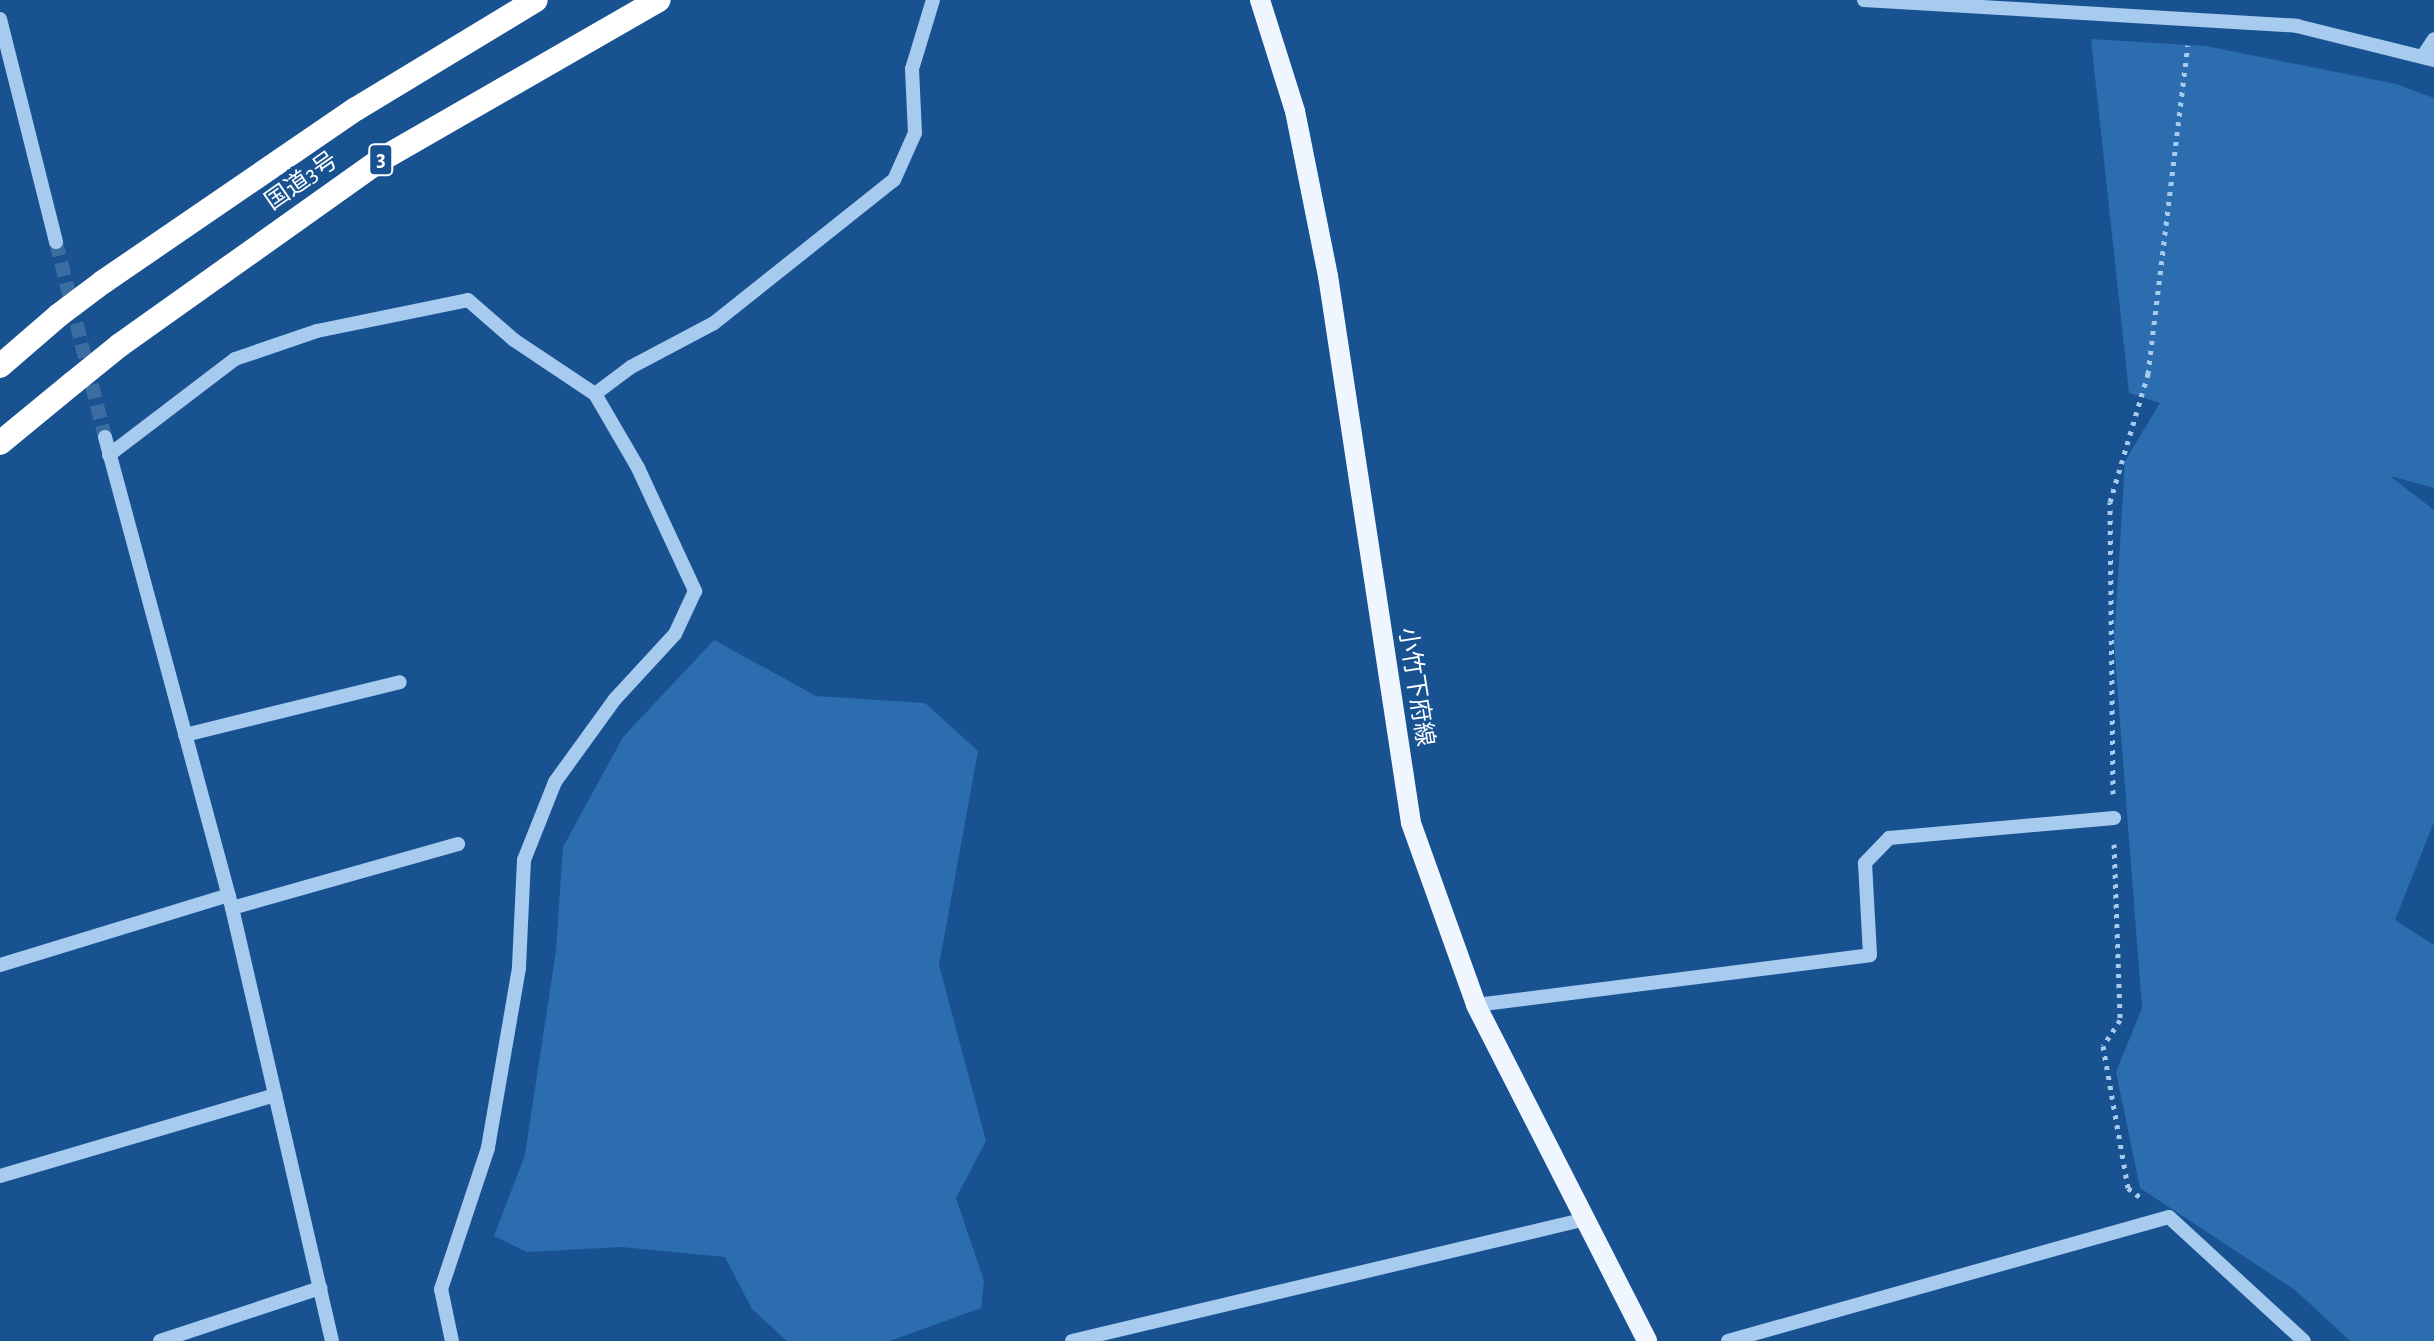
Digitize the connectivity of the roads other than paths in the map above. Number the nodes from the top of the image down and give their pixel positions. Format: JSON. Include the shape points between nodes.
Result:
{"nodes":[{"id":1,"x":536,"y":0,"type":"edge"},
{"id":2,"x":658,"y":0,"type":"edge"},
{"id":3,"x":933,"y":0,"type":"edge"},
{"id":4,"x":1260,"y":0,"type":"edge"},
{"id":5,"x":1864,"y":0,"type":"edge"},
{"id":6,"x":0,"y":19,"type":"edge"},
{"id":7,"x":2434,"y":39,"type":"edge"},
{"id":8,"x":2428,"y":58,"type":"edge"},
{"id":9,"x":56,"y":242,"type":"tunnel mouth"},
{"id":10,"x":0,"y":366,"type":"edge"},
{"id":11,"x":595,"y":394,"type":"junction"},
{"id":12,"x":105,"y":437,"type":"tunnel mouth"},
{"id":13,"x":0,"y":443,"type":"edge"},
{"id":14,"x":109,"y":455,"type":"junction"},
{"id":15,"x":400,"y":682,"type":"dead end"},
{"id":16,"x":185,"y":735,"type":"junction"},
{"id":17,"x":2114,"y":818,"type":"road end"},
{"id":18,"x":458,"y":844,"type":"dead end"},
{"id":19,"x":230,"y":902,"type":"junction"},
{"id":20,"x":0,"y":965,"type":"edge"},
{"id":21,"x":1476,"y":1005,"type":"junction"},
{"id":22,"x":275,"y":1095,"type":"junction"},
{"id":23,"x":0,"y":1176,"type":"edge"},
{"id":24,"x":1582,"y":1220,"type":"junction"},
{"id":25,"x":320,"y":1288,"type":"junction"},
{"id":26,"x":160,"y":1341,"type":"edge"},
{"id":27,"x":332,"y":1341,"type":"edge"},
{"id":28,"x":452,"y":1341,"type":"edge"},
{"id":29,"x":1072,"y":1341,"type":"edge"},
{"id":30,"x":1647,"y":1341,"type":"edge"},
{"id":31,"x":1728,"y":1341,"type":"edge"},
{"id":32,"x":2304,"y":1341,"type":"edge"}],
"edges":[{"from":1,"to":10,"type":"highway","name":"国道3号","number":"3","bridge":true,"via":[[356,109],[103,282]]},
{"from":2,"to":13,"type":"highway","name":"国道3号","number":"3","bridge":true,"via":[[382,159],[120,345]]},
{"from":3,"to":11,"type":"street","via":[[912,69],[915,133],[894,180],[714,323],[631,367]]},
{"from":4,"to":21,"type":"main road","name":"小竹下府線","via":[[1295,111],[1328,276],[1411,823]]},
{"from":5,"to":8,"type":"street","via":[[2297,26]]},
{"from":6,"to":9,"type":"street"},
{"from":7,"to":8,"type":"street"},
{"from":11,"to":14,"type":"street","via":[[514,340],[468,300],[317,331],[235,359]]},
{"from":11,"to":28,"type":"street","via":[[638,468],[695,591],[675,634],[615,699],[555,782],[524,860],[519,968],[488,1148],[441,1289]]},
{"from":12,"to":14,"type":"street"},
{"from":14,"to":16,"type":"street"},
{"from":15,"to":16,"type":"street"},
{"from":16,"to":19,"type":"street"},
{"from":17,"to":21,"type":"street","via":[[1889,838],[1865,863],[1870,955]]},
{"from":18,"to":19,"type":"street"},
{"from":19,"to":20,"type":"street"},
{"from":19,"to":22,"type":"street"},
{"from":21,"to":24,"type":"main road","name":"小竹下府線"},
{"from":22,"to":23,"type":"street"},
{"from":22,"to":25,"type":"street"},
{"from":24,"to":29,"type":"street"},
{"from":24,"to":30,"type":"main road","name":"小竹下府線"},
{"from":25,"to":26,"type":"street"},
{"from":25,"to":27,"type":"street"},
{"from":31,"to":32,"type":"street","via":[[2169,1217]]}]}
